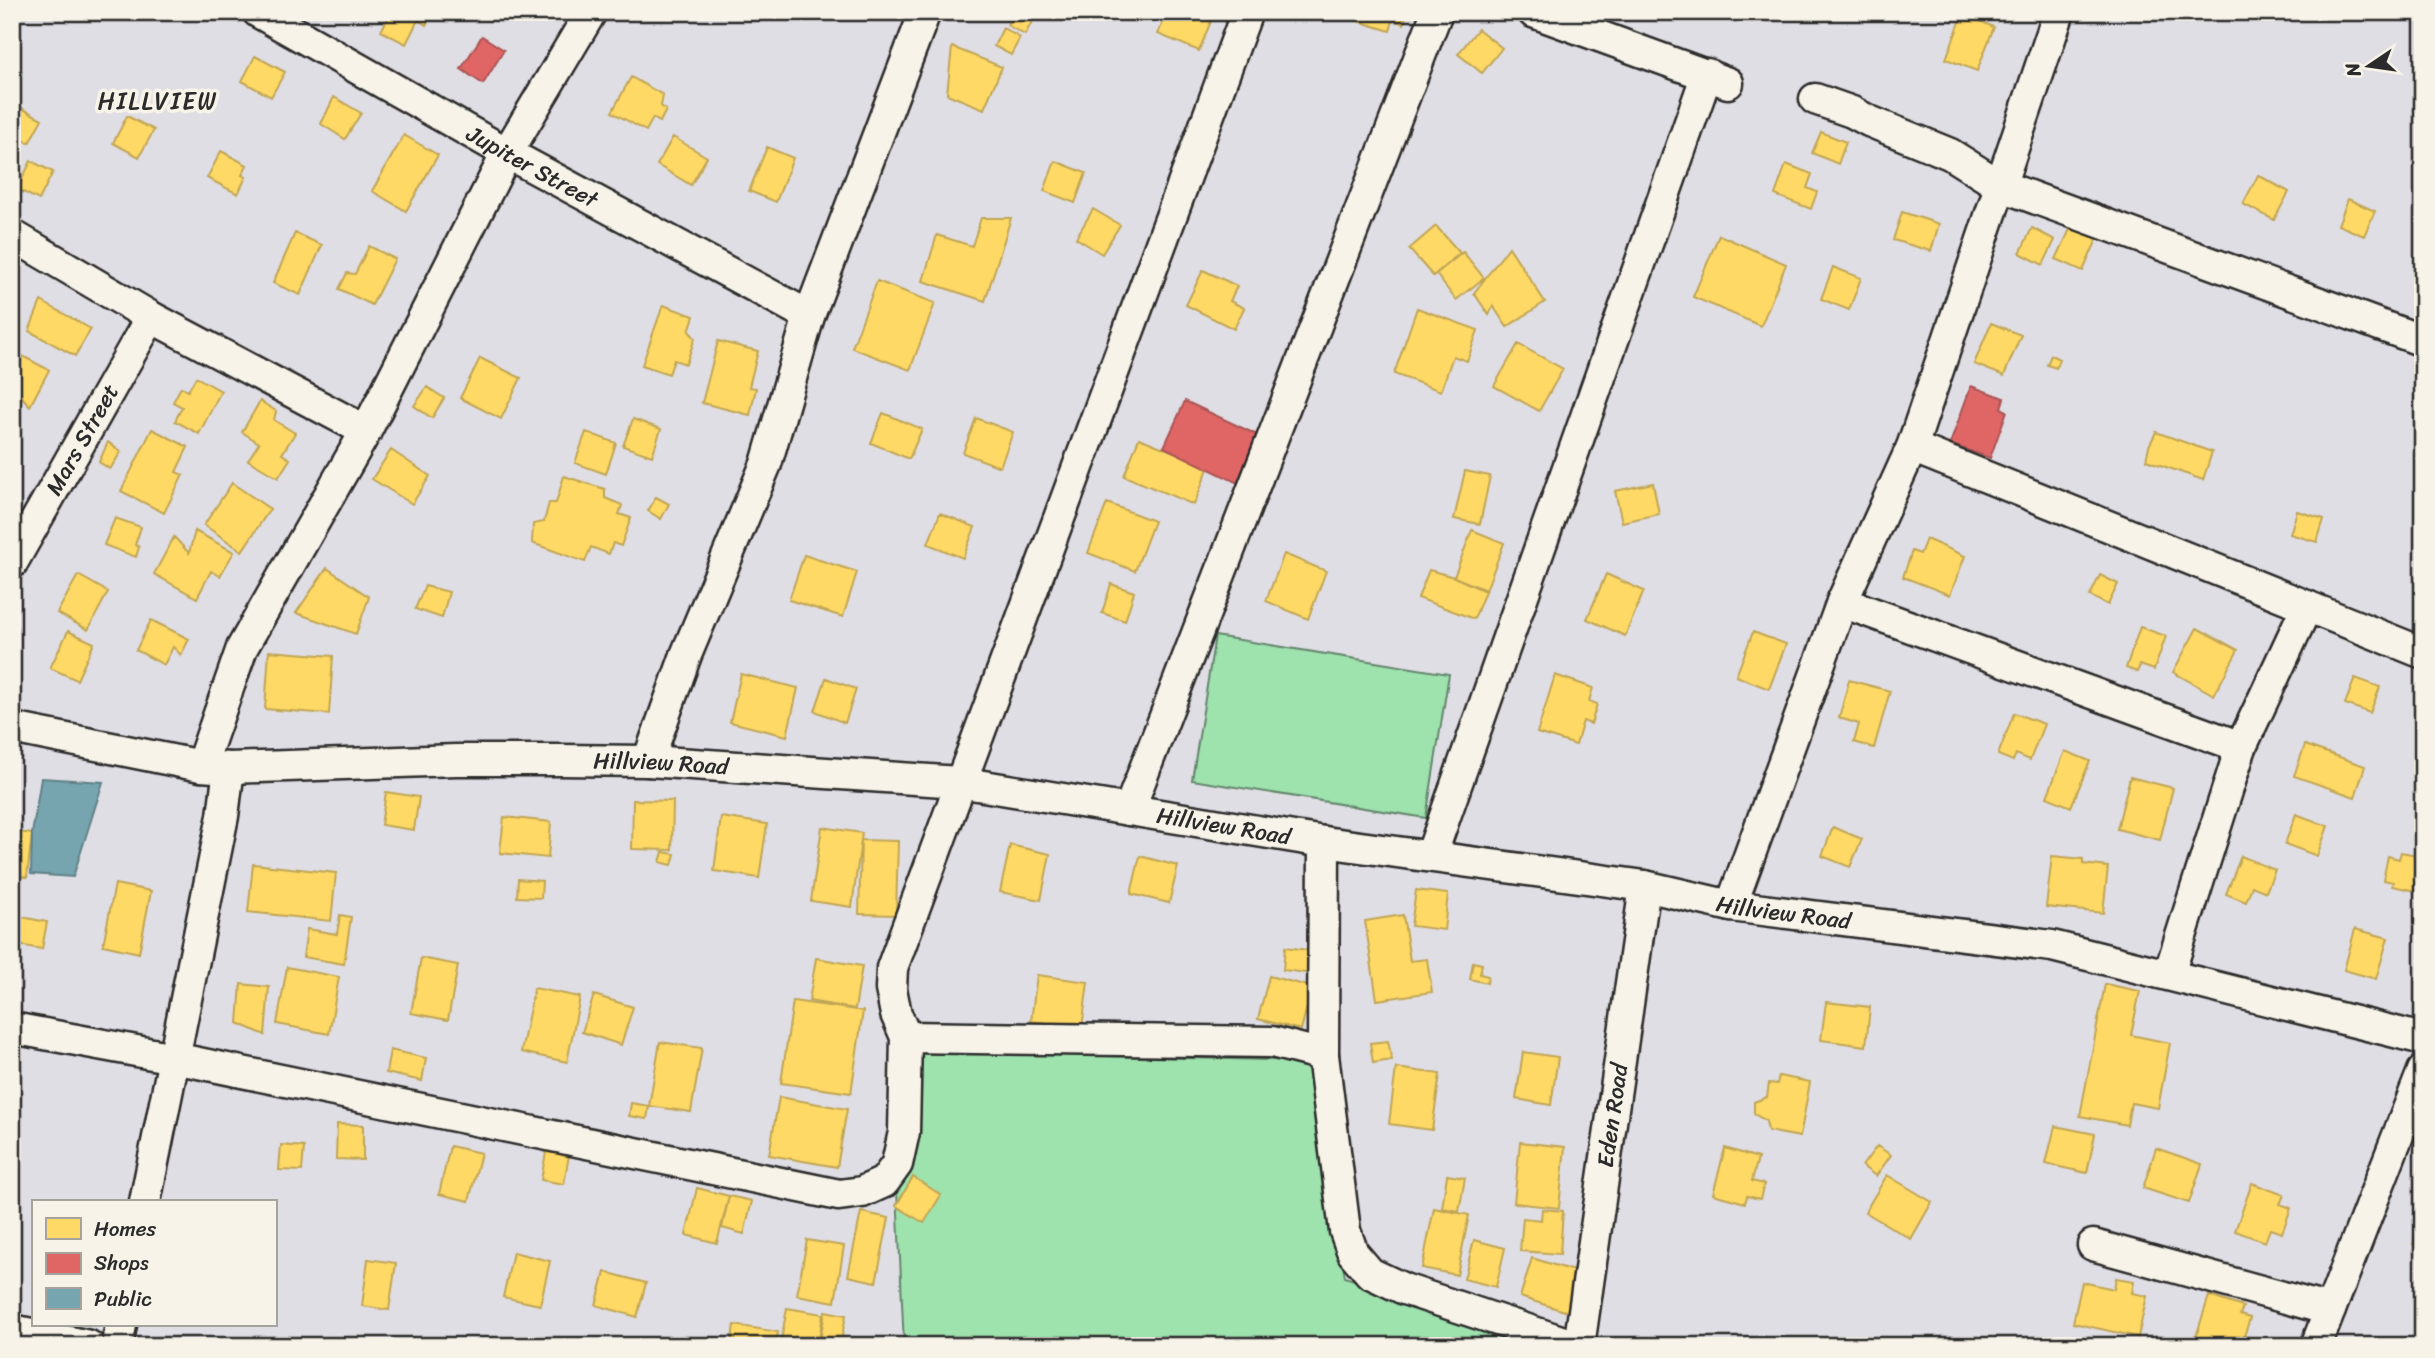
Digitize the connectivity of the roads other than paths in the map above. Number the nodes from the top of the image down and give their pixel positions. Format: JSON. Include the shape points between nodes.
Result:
{"nodes":[{"id":1,"x":258,"y":12,"type":"edge"},
{"id":2,"x":591,"y":12,"type":"edge"},
{"id":3,"x":925,"y":12,"type":"edge"},
{"id":4,"x":1247,"y":12,"type":"edge"},
{"id":5,"x":1437,"y":12,"type":"edge"},
{"id":6,"x":1533,"y":12,"type":"edge"},
{"id":7,"x":2059,"y":12,"type":"edge"},
{"id":8,"x":1815,"y":99,"type":"dead end"},
{"id":9,"x":507,"y":153,"type":"junction"},
{"id":10,"x":1999,"y":185,"type":"junction"},
{"id":11,"x":12,"y":235,"type":"edge"},
{"id":12,"x":809,"y":316,"type":"junction"},
{"id":13,"x":151,"y":317,"type":"junction"},
{"id":14,"x":2423,"y":341,"type":"edge"},
{"id":15,"x":366,"y":431,"type":"junction"},
{"id":16,"x":1912,"y":447,"type":"junction"},
{"id":17,"x":12,"y":563,"type":"edge"},
{"id":18,"x":1842,"y":602,"type":"junction"},
{"id":19,"x":2307,"y":606,"type":"junction"},
{"id":20,"x":2423,"y":653,"type":"edge"},
{"id":21,"x":12,"y":728,"type":"edge"},
{"id":22,"x":2241,"y":747,"type":"junction"},
{"id":23,"x":648,"y":761,"type":"junction"},
{"id":24,"x":215,"y":767,"type":"junction"},
{"id":25,"x":960,"y":782,"type":"junction"},
{"id":26,"x":1129,"y":810,"type":"junction"},
{"id":27,"x":1324,"y":842,"type":"junction"},
{"id":28,"x":1431,"y":856,"type":"junction"},
{"id":29,"x":1645,"y":886,"type":"junction"},
{"id":30,"x":1731,"y":906,"type":"junction"},
{"id":31,"x":2169,"y":974,"type":"junction"},
{"id":32,"x":12,"y":1028,"type":"edge"},
{"id":33,"x":906,"y":1037,"type":"junction"},
{"id":34,"x":2423,"y":1038,"type":"edge"},
{"id":35,"x":1323,"y":1055,"type":"junction"},
{"id":36,"x":174,"y":1058,"type":"junction"},
{"id":37,"x":2423,"y":1071,"type":"edge"},
{"id":38,"x":145,"y":1200,"type":"edge"},
{"id":39,"x":2093,"y":1245,"type":"dead end"},
{"id":40,"x":2330,"y":1310,"type":"junction"},
{"id":41,"x":121,"y":1326,"type":"edge"},
{"id":42,"x":12,"y":1330,"type":"edge"},
{"id":43,"x":89,"y":1346,"type":"edge"},
{"id":44,"x":117,"y":1346,"type":"edge"},
{"id":45,"x":1578,"y":1346,"type":"edge"},
{"id":46,"x":2316,"y":1346,"type":"edge"}],
"edges":[{"from":1,"to":9,"type":"street","name":"Jupiter Street"},
{"from":2,"to":9,"type":"street"},
{"from":3,"to":12,"type":"street"},
{"from":4,"to":25,"type":"street"},
{"from":5,"to":26,"type":"street"},
{"from":6,"to":28,"type":"street","via":[[1717,78]]},
{"from":7,"to":10,"type":"street"},
{"from":8,"to":10,"type":"street","via":[[1951,155]]},
{"from":9,"to":12,"type":"street","name":"Jupiter Street"},
{"from":9,"to":15,"type":"street"},
{"from":10,"to":14,"type":"street"},
{"from":10,"to":16,"type":"street"},
{"from":11,"to":13,"type":"street"},
{"from":12,"to":23,"type":"street","via":[[766,464],[686,655]]},
{"from":13,"to":15,"type":"street"},
{"from":13,"to":17,"type":"street","name":"Mars Street"},
{"from":15,"to":24,"type":"street","via":[[242,648]]},
{"from":16,"to":18,"type":"street"},
{"from":16,"to":19,"type":"street"},
{"from":18,"to":22,"type":"street"},
{"from":18,"to":30,"type":"street"},
{"from":19,"to":20,"type":"street"},
{"from":19,"to":22,"type":"street"},
{"from":21,"to":24,"type":"street","name":"Hillview Road"},
{"from":22,"to":31,"type":"street"},
{"from":23,"to":24,"type":"street","name":"Hillview Road","via":[[456,760]]},
{"from":23,"to":25,"type":"street","name":"Hillview Road"},
{"from":24,"to":36,"type":"street","via":[[223,816]]},
{"from":25,"to":26,"type":"street","name":"Hillview Road"},
{"from":25,"to":33,"type":"street","via":[[892,968],[896,1014]]},
{"from":26,"to":27,"type":"street","name":"Hillview Road"},
{"from":27,"to":28,"type":"street","name":"Hillview Road"},
{"from":27,"to":35,"type":"street"},
{"from":28,"to":29,"type":"street","name":"Hillview Road"},
{"from":29,"to":30,"type":"street","name":"Hillview Road"},
{"from":29,"to":45,"type":"street","name":"Eden Road"},
{"from":30,"to":31,"type":"street","name":"Hillview Road","via":[[2052,946]]},
{"from":31,"to":34,"type":"street","name":"Hillview Road"},
{"from":32,"to":36,"type":"street"},
{"from":33,"to":35,"type":"street","via":[[1272,1042]]},
{"from":33,"to":36,"type":"street","via":[[904,1132],[897,1164],[884,1182],[862,1192],[839,1195]]},
{"from":35,"to":45,"type":"street","via":[[1345,1231],[1353,1253],[1370,1273],[1404,1289]]},
{"from":36,"to":38,"type":"street"},
{"from":37,"to":40,"type":"street"},
{"from":39,"to":40,"type":"street"},
{"from":40,"to":46,"type":"street"},
{"from":41,"to":44,"type":"street"},
{"from":42,"to":43,"type":"street"}]}
